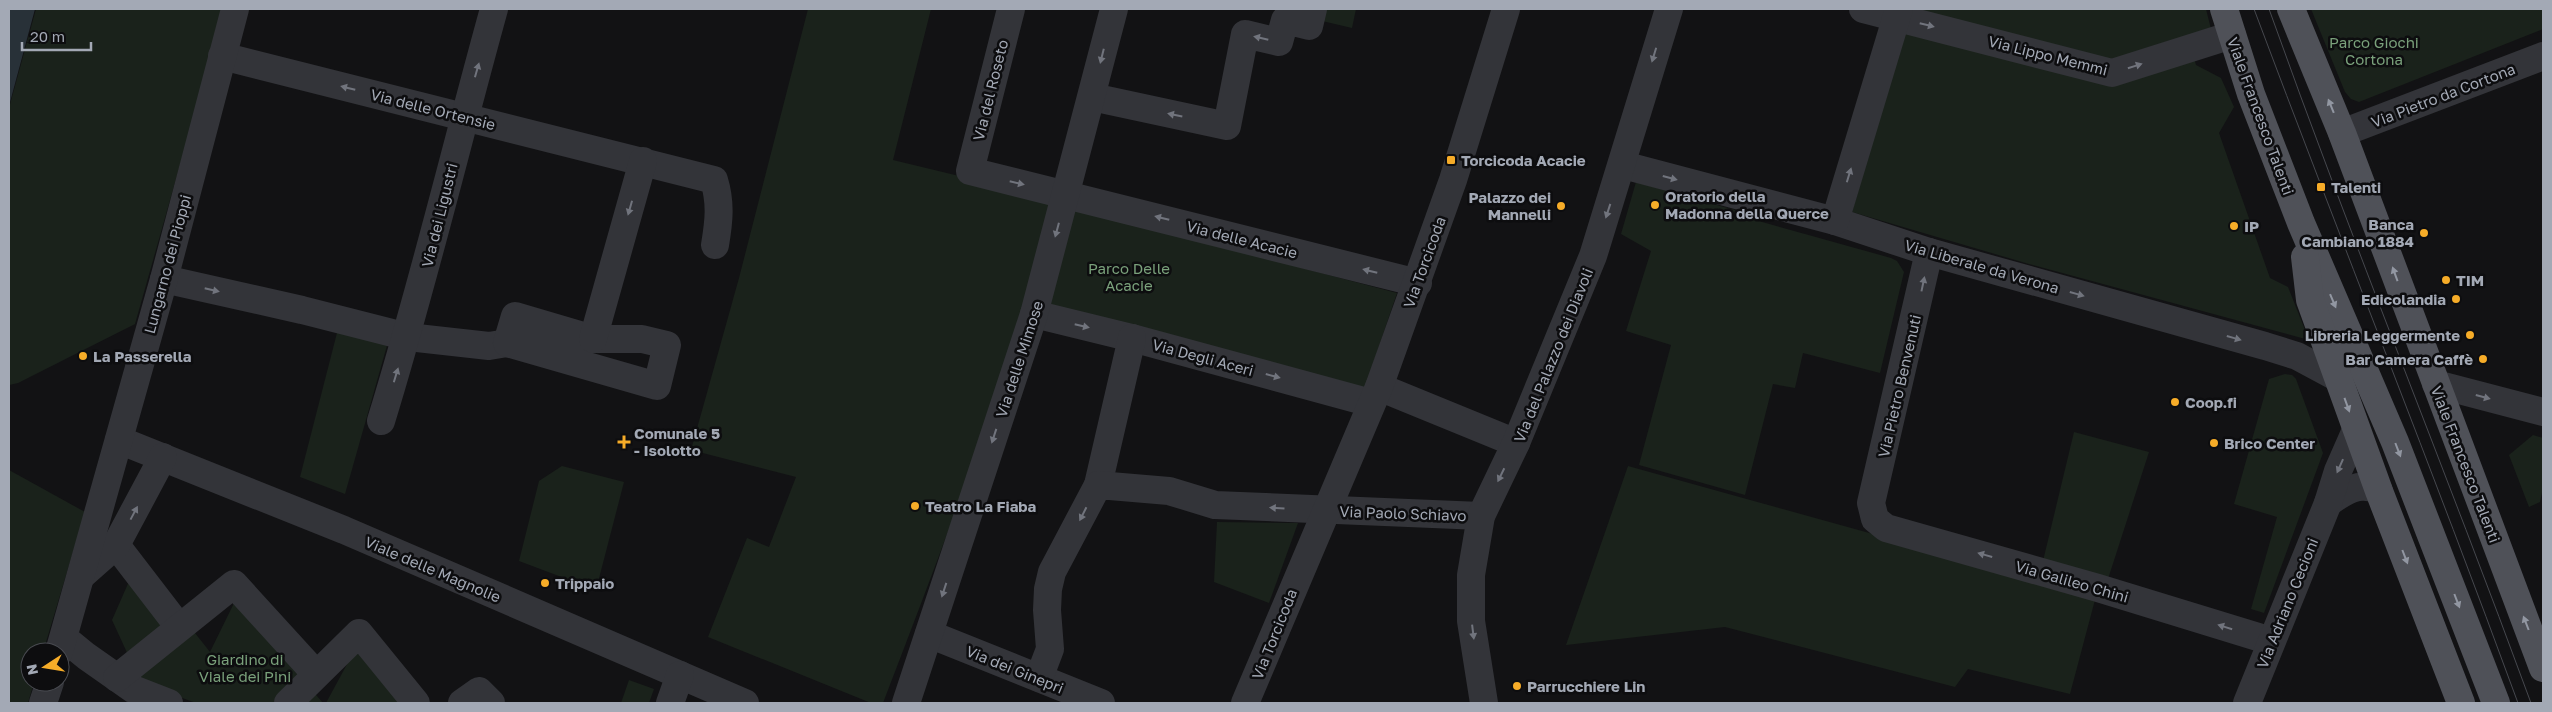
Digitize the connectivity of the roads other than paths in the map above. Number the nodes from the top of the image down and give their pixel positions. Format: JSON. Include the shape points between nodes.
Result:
{"nodes":[{"id":1,"x":235,"y":9,"type":"edge"},
{"id":2,"x":494,"y":9,"type":"edge"},
{"id":3,"x":1011,"y":9,"type":"edge"},
{"id":4,"x":1114,"y":9,"type":"edge"},
{"id":5,"x":1313,"y":9,"type":"edge"},
{"id":6,"x":1506,"y":9,"type":"edge"},
{"id":7,"x":1669,"y":9,"type":"edge"},
{"id":8,"x":1863,"y":9,"type":"edge"},
{"id":9,"x":2224,"y":9,"type":"edge"},
{"id":10,"x":2292,"y":9,"type":"edge"},
{"id":11,"x":1898,"y":13,"type":"edge"},
{"id":12,"x":2232,"y":35,"type":"junction"},
{"id":13,"x":222,"y":56,"type":"junction"},
{"id":14,"x":2543,"y":56,"type":"edge"},
{"id":15,"x":1092,"y":97,"type":"junction"},
{"id":16,"x":463,"y":117,"type":"junction"},
{"id":17,"x":2342,"y":133,"type":"junction"},
{"id":18,"x":643,"y":161,"type":"junction"},
{"id":19,"x":1623,"y":165,"type":"junction"},
{"id":20,"x":1067,"y":194,"type":"junction"},
{"id":21,"x":1835,"y":221,"type":"junction"},
{"id":22,"x":2301,"y":224,"type":"junction"},
{"id":23,"x":715,"y":245,"type":"dead end"},
{"id":24,"x":1929,"y":252,"type":"junction"},
{"id":25,"x":164,"y":279,"type":"junction"},
{"id":26,"x":1418,"y":283,"type":"junction"},
{"id":27,"x":1034,"y":314,"type":"junction"},
{"id":28,"x":408,"y":337,"type":"junction"},
{"id":29,"x":1132,"y":338,"type":"junction"},
{"id":30,"x":593,"y":339,"type":"junction"},
{"id":31,"x":507,"y":343,"type":"junction"},
{"id":32,"x":2338,"y":378,"type":"junction"},
{"id":33,"x":2436,"y":384,"type":"junction"},
{"id":34,"x":1375,"y":395,"type":"junction"},
{"id":35,"x":2543,"y":412,"type":"edge"},
{"id":36,"x":381,"y":422,"type":"dead end"},
{"id":37,"x":2356,"y":430,"type":"junction"},
{"id":38,"x":119,"y":440,"type":"junction"},
{"id":39,"x":1516,"y":443,"type":"junction"},
{"id":40,"x":163,"y":457,"type":"junction"},
{"id":41,"x":1098,"y":484,"type":"junction"},
{"id":42,"x":2379,"y":491,"type":"junction"},
{"id":43,"x":2328,"y":503,"type":"junction"},
{"id":44,"x":1326,"y":510,"type":"junction"},
{"id":45,"x":1481,"y":516,"type":"junction"},
{"id":46,"x":1875,"y":519,"type":"joint"},
{"id":47,"x":116,"y":546,"type":"junction"},
{"id":48,"x":81,"y":576,"type":"junction"},
{"id":49,"x":179,"y":627,"type":"junction"},
{"id":50,"x":930,"y":634,"type":"junction"},
{"id":51,"x":2272,"y":641,"type":"junction"},
{"id":52,"x":63,"y":642,"type":"edge"},
{"id":53,"x":70,"y":650,"type":"edge"},
{"id":54,"x":2543,"y":668,"type":"edge"},
{"id":55,"x":316,"y":674,"type":"junction"},
{"id":56,"x":680,"y":675,"type":"junction"},
{"id":57,"x":117,"y":678,"type":"junction"},
{"id":58,"x":1039,"y":678,"type":"junction"},
{"id":59,"x":169,"y":703,"type":"edge"},
{"id":60,"x":288,"y":703,"type":"edge"},
{"id":61,"x":416,"y":703,"type":"edge"},
{"id":62,"x":462,"y":703,"type":"edge"},
{"id":63,"x":491,"y":703,"type":"edge"},
{"id":64,"x":670,"y":703,"type":"edge"},
{"id":65,"x":745,"y":703,"type":"edge"},
{"id":66,"x":906,"y":703,"type":"edge"},
{"id":67,"x":1101,"y":703,"type":"edge"},
{"id":68,"x":1245,"y":703,"type":"edge"},
{"id":69,"x":1484,"y":703,"type":"edge"},
{"id":70,"x":2247,"y":703,"type":"edge"},
{"id":71,"x":2461,"y":703,"type":"edge"},
{"id":72,"x":2496,"y":703,"type":"edge"}],
"edges":[{"from":1,"to":13,"type":"street","name":"Lungarno dei Pioppi"},
{"from":16,"to":2,"type":"street","name":"Via dei Ligustri","one_way":true},
{"from":3,"to":20,"type":"street","name":"Via del Roseto","one_way":true,"via":[[970,171]]},
{"from":4,"to":15,"type":"street","name":"Via delle Mimose","one_way":true},
{"from":5,"to":15,"type":"street","one_way":true,"via":[[1309,26],[1285,20],[1280,42],[1245,34],[1227,126]]},
{"from":6,"to":26,"type":"street","name":"Via Torcicoda","via":[[1490,68]]},
{"from":7,"to":19,"type":"street","name":"Via del Palazzo dei Diavoli","one_way":true},
{"from":8,"to":11,"type":"street","name":"Via Lippo Memmi"},
{"from":9,"to":12,"type":"main road","name":"Viale Francesco Talenti"},
{"from":17,"to":10,"type":"main road","name":"Viale Francesco Talenti","one_way":true},
{"from":11,"to":12,"type":"street","name":"Via Lippo Memmi","one_way":true,"via":[[2112,73]]},
{"from":21,"to":11,"type":"street","one_way":true},
{"from":12,"to":22,"type":"main road","name":"Viale Francesco Talenti"},
{"from":16,"to":13,"type":"street","name":"Via delle Ortensie","one_way":true},
{"from":13,"to":25,"type":"street","name":"Lungarno dei Pioppi"},
{"from":14,"to":17,"type":"street","name":"Via Pietro da Cortona"},
{"from":15,"to":20,"type":"street","name":"Via delle Mimose"},
{"from":16,"to":18,"type":"street","name":"Via delle Ortensie"},
{"from":16,"to":28,"type":"street","name":"Via dei Ligustri"},
{"from":33,"to":17,"type":"main road","name":"Viale Francesco Talenti","one_way":true},
{"from":18,"to":23,"type":"street","name":"Via delle Ortensie","via":[[714,180],[720,214]]},
{"from":18,"to":30,"type":"street","one_way":true},
{"from":19,"to":21,"type":"street","name":"Via Liberale da Verona","one_way":true},
{"from":19,"to":39,"type":"street","name":"Via del Palazzo dei Diavoli","one_way":true,"via":[[1593,256]]},
{"from":26,"to":20,"type":"street","name":"Via delle Acacie","one_way":true},
{"from":20,"to":27,"type":"street","name":"Via delle Mimose","one_way":true},
{"from":21,"to":24,"type":"street","name":"Via Liberale da Verona"},
{"from":22,"to":32,"type":"main road","name":"Viale Francesco Talenti","via":[[2310,300]]},
{"from":22,"to":72,"type":"main road","name":"Viale Francesco Talenti","one_way":true,"via":[[2395,442]]},
{"from":24,"to":32,"type":"street","name":"Via Liberale da Verona","one_way":true,"via":[[2265,346],[2297,356]]},
{"from":46,"to":24,"type":"street","name":"Via Pietro Benvenuti","one_way":true,"via":[[1871,503]]},
{"from":25,"to":28,"type":"street","one_way":true},
{"from":25,"to":38,"type":"street","name":"Lungarno dei Pioppi"},
{"from":26,"to":34,"type":"street","name":"Via Torcicoda"},
{"from":27,"to":29,"type":"street","name":"Via Degli Aceri","one_way":true},
{"from":27,"to":50,"type":"street","name":"Via delle Mimose","one_way":true},
{"from":28,"to":31,"type":"street","via":[[489,346]]},
{"from":36,"to":28,"type":"street","name":"Via dei Ligustri","one_way":true},
{"from":29,"to":34,"type":"street","name":"Via Degli Aceri","one_way":true},
{"from":29,"to":41,"type":"street"},
{"from":30,"to":31,"type":"street","via":[[515,316]]},
{"from":30,"to":31,"type":"street","via":[[642,339],[667,345],[657,386]]},
{"from":32,"to":37,"type":"main road","name":"Viale Francesco Talenti","one_way":true},
{"from":33,"to":35,"type":"street","one_way":true},
{"from":54,"to":33,"type":"main road","name":"Viale Francesco Talenti","one_way":true},
{"from":34,"to":39,"type":"street"},
{"from":34,"to":44,"type":"street","name":"Via Torcicoda"},
{"from":37,"to":42,"type":"main road","name":"Viale Francesco Talenti"},
{"from":37,"to":43,"type":"street","name":"Via Adriano Cecioni","one_way":true},
{"from":38,"to":40,"type":"street","name":"Viale delle Magnolie"},
{"from":38,"to":48,"type":"street","name":"Lungarno dei Pioppi"},
{"from":39,"to":45,"type":"street","name":"Via del Palazzo dei Diavoli","one_way":true},
{"from":47,"to":40,"type":"street","one_way":true},
{"from":40,"to":56,"type":"street","name":"Viale delle Magnolie","via":[[344,530]]},
{"from":44,"to":41,"type":"street","one_way":true,"via":[[1216,505],[1169,491]]},
{"from":41,"to":58,"type":"street","one_way":true,"via":[[1052,572],[1047,603],[1050,649]]},
{"from":42,"to":43,"type":"street","via":[[2366,486],[2351,488]]},
{"from":42,"to":71,"type":"main road","name":"Viale Francesco Talenti","one_way":true},
{"from":43,"to":51,"type":"street","name":"Via Adriano Cecioni"},
{"from":44,"to":45,"type":"street","name":"Via Paolo Schiavo"},
{"from":44,"to":68,"type":"street","name":"Via Torcicoda"},
{"from":45,"to":69,"type":"street","name":"Via del Palazzo dei Diavoli","one_way":true,"via":[[1471,575],[1471,621]]},
{"from":51,"to":46,"type":"street","name":"Via Galileo Chini","one_way":true,"via":[[1886,528]]},
{"from":47,"to":48,"type":"street"},
{"from":47,"to":49,"type":"street"},
{"from":48,"to":52,"type":"street","name":"Lungarno dei Pioppi"},
{"from":49,"to":55,"type":"street","via":[[234,584]]},
{"from":49,"to":57,"type":"street"},
{"from":50,"to":58,"type":"street","name":"Via dei Ginepri"},
{"from":50,"to":66,"type":"street","name":"Via delle Mimose"},
{"from":51,"to":70,"type":"street","name":"Via Adriano Cecioni"},
{"from":53,"to":57,"type":"street"},
{"from":55,"to":60,"type":"street"},
{"from":55,"to":61,"type":"street","via":[[359,633]]},
{"from":56,"to":64,"type":"street"},
{"from":56,"to":65,"type":"street","name":"Viale delle Magnolie"},
{"from":57,"to":59,"type":"street","via":[[133,689]]},
{"from":58,"to":67,"type":"street","name":"Via dei Ginepri"},
{"from":62,"to":63,"type":"street","via":[[479,690]]}]}
